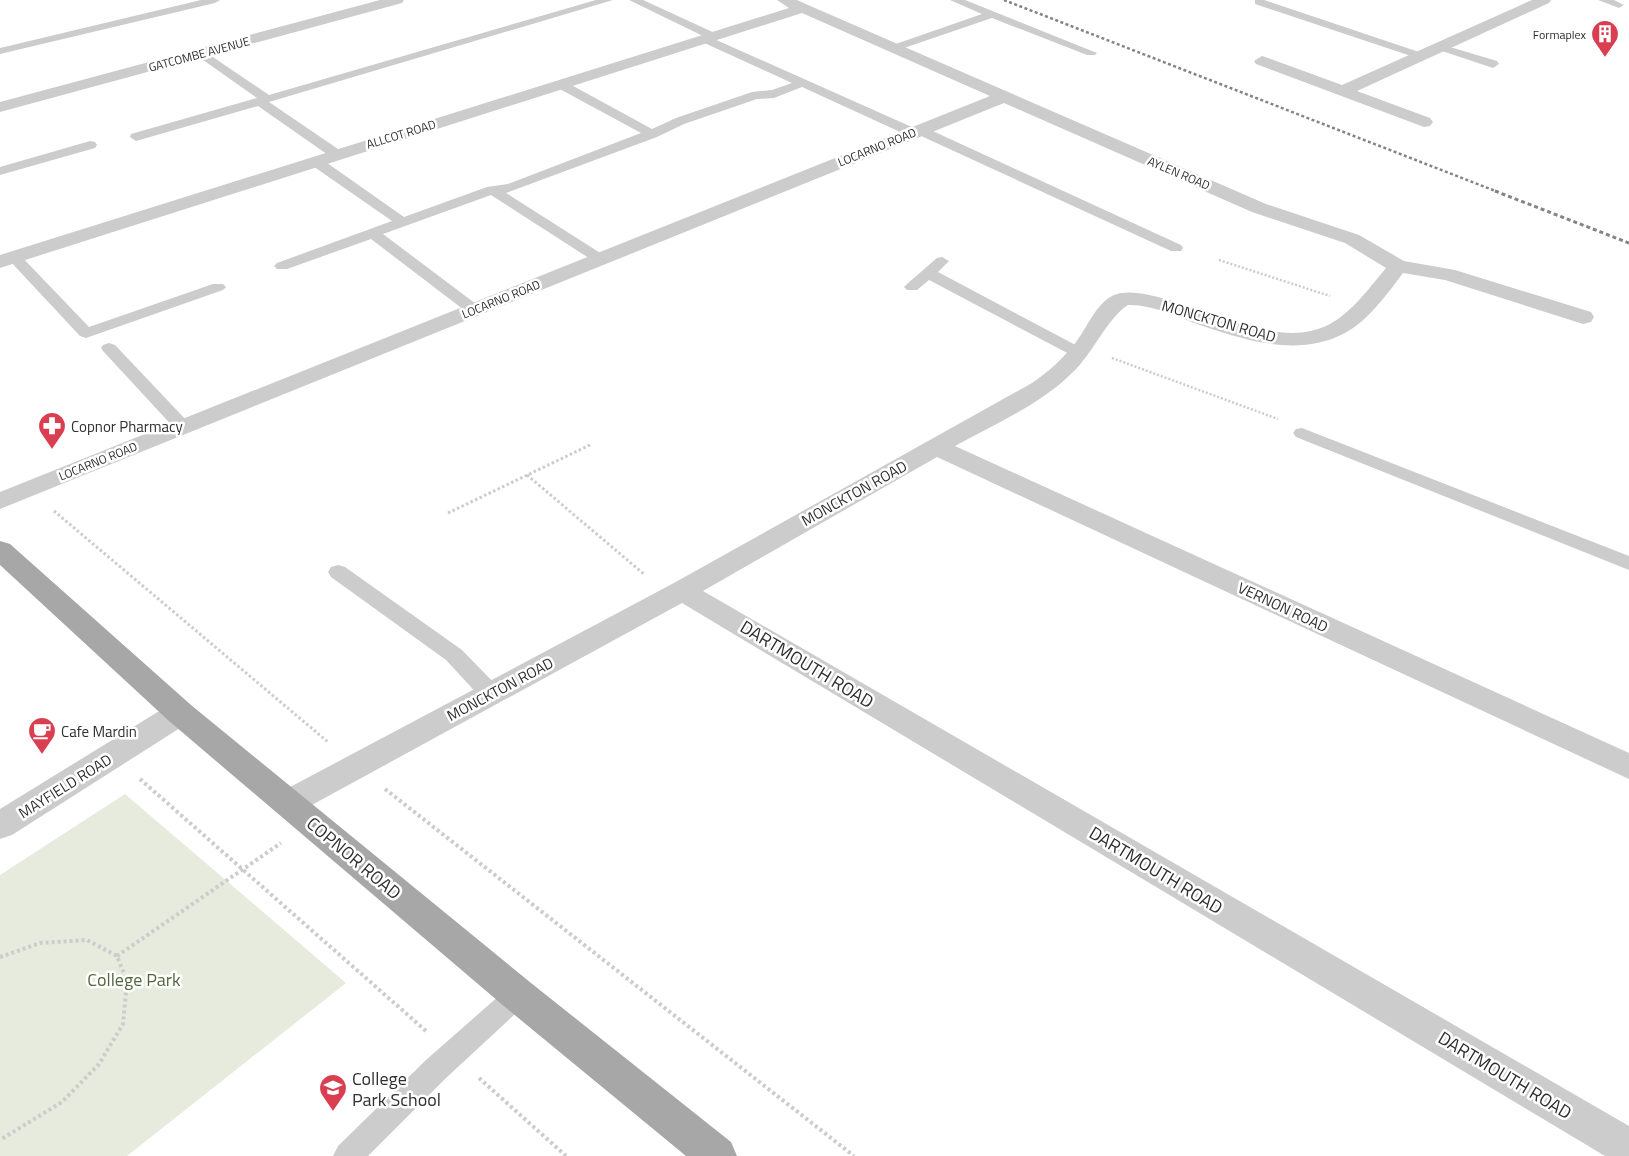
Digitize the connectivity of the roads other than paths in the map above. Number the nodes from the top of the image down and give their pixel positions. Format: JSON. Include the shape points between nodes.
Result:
{"nodes":[{"id":1,"x":215,"y":0,"type":"edge"},
{"id":2,"x":397,"y":0,"type":"edge"},
{"id":3,"x":608,"y":0,"type":"edge"},
{"id":4,"x":634,"y":0,"type":"edge"},
{"id":5,"x":955,"y":0,"type":"edge"},
{"id":6,"x":1544,"y":0,"type":"edge"},
{"id":7,"x":1603,"y":0,"type":"edge"},
{"id":8,"x":1259,"y":2,"type":"dead end"},
{"id":9,"x":794,"y":3,"type":"edge"},
{"id":10,"x":1619,"y":5,"type":"dead end"},
{"id":11,"x":992,"y":14,"type":"junction"},
{"id":12,"x":709,"y":38,"type":"junction"},
{"id":13,"x":1440,"y":47,"type":"junction"},
{"id":14,"x":894,"y":48,"type":"junction"},
{"id":15,"x":0,"y":51,"type":"edge"},
{"id":16,"x":200,"y":53,"type":"junction"},
{"id":17,"x":1091,"y":54,"type":"dead end"},
{"id":18,"x":1421,"y":56,"type":"junction"},
{"id":19,"x":1262,"y":61,"type":"dead end"},
{"id":20,"x":1493,"y":64,"type":"dead end"},
{"id":21,"x":803,"y":83,"type":"junction"},
{"id":22,"x":560,"y":84,"type":"junction"},
{"id":23,"x":1344,"y":91,"type":"junction"},
{"id":24,"x":1003,"y":97,"type":"junction"},
{"id":25,"x":263,"y":100,"type":"junction"},
{"id":26,"x":0,"y":107,"type":"edge"},
{"id":27,"x":1424,"y":122,"type":"dead end"},
{"id":28,"x":916,"y":132,"type":"junction"},
{"id":29,"x":652,"y":134,"type":"junction"},
{"id":30,"x":136,"y":137,"type":"dead end"},
{"id":31,"x":90,"y":144,"type":"dead end"},
{"id":32,"x":336,"y":154,"type":"junction"},
{"id":33,"x":315,"y":161,"type":"junction"},
{"id":34,"x":0,"y":171,"type":"edge"},
{"id":35,"x":492,"y":190,"type":"junction"},
{"id":36,"x":403,"y":222,"type":"junction"},
{"id":37,"x":372,"y":233,"type":"junction"},
{"id":38,"x":1176,"y":248,"type":"dead end"},
{"id":39,"x":7,"y":259,"type":"edge"},
{"id":40,"x":600,"y":259,"type":"junction"},
{"id":41,"x":942,"y":261,"type":"dead end"},
{"id":42,"x":282,"y":266,"type":"dead end"},
{"id":43,"x":1398,"y":266,"type":"junction"},
{"id":44,"x":928,"y":273,"type":"junction"},
{"id":45,"x":218,"y":287,"type":"dead end"},
{"id":46,"x":912,"y":287,"type":"dead end"},
{"id":47,"x":474,"y":310,"type":"junction"},
{"id":48,"x":1583,"y":316,"type":"dead end"},
{"id":49,"x":109,"y":348,"type":"dead end"},
{"id":50,"x":1079,"y":353,"type":"junction"},
{"id":51,"x":183,"y":427,"type":"junction"},
{"id":52,"x":1302,"y":434,"type":"dead end"},
{"id":53,"x":936,"y":447,"type":"junction"},
{"id":54,"x":0,"y":501,"type":"edge"},
{"id":55,"x":0,"y":550,"type":"edge"},
{"id":56,"x":1629,"y":563,"type":"edge"},
{"id":57,"x":338,"y":572,"type":"dead end"},
{"id":58,"x":676,"y":594,"type":"junction"},
{"id":59,"x":492,"y":694,"type":"junction"},
{"id":60,"x":180,"y":713,"type":"junction"},
{"id":61,"x":1629,"y":767,"type":"edge"},
{"id":62,"x":300,"y":812,"type":"junction"},
{"id":63,"x":0,"y":826,"type":"edge"},
{"id":64,"x":518,"y":995,"type":"junction"},
{"id":65,"x":1629,"y":1148,"type":"edge"},
{"id":66,"x":348,"y":1156,"type":"edge"},
{"id":67,"x":717,"y":1156,"type":"edge"}],
"edges":[{"from":1,"to":15,"type":"lane"},
{"from":2,"to":16,"type":"street","name":"GATCOMBE AVENUE"},
{"from":3,"to":25,"type":"lane"},
{"from":4,"to":12,"type":"lane"},
{"from":5,"to":11,"type":"lane"},
{"from":6,"to":13,"type":"street"},
{"from":7,"to":10,"type":"lane"},
{"from":8,"to":18,"type":"lane"},
{"from":9,"to":12,"type":"street","name":"ALLCOT ROAD"},
{"from":9,"to":14,"type":"street","name":"AYLEN ROAD"},
{"from":11,"to":14,"type":"lane"},
{"from":11,"to":17,"type":"lane"},
{"from":12,"to":21,"type":"lane"},
{"from":12,"to":22,"type":"street","name":"ALLCOT ROAD"},
{"from":13,"to":18,"type":"street"},
{"from":13,"to":20,"type":"lane"},
{"from":14,"to":24,"type":"street","name":"AYLEN ROAD"},
{"from":16,"to":25,"type":"lane"},
{"from":16,"to":26,"type":"street","name":"GATCOMBE AVENUE"},
{"from":18,"to":23,"type":"street"},
{"from":19,"to":23,"type":"street"},
{"from":21,"to":28,"type":"lane"},
{"from":21,"to":29,"type":"lane","via":[[774,94],[756,95]]},
{"from":22,"to":29,"type":"lane"},
{"from":22,"to":32,"type":"street","name":"ALLCOT ROAD"},
{"from":23,"to":27,"type":"street"},
{"from":24,"to":28,"type":"street","name":"LOCARNO ROAD"},
{"from":24,"to":43,"type":"street","name":"AYLEN ROAD","via":[[1259,208],[1352,239]]},
{"from":25,"to":30,"type":"lane"},
{"from":25,"to":32,"type":"lane"},
{"from":28,"to":38,"type":"lane"},
{"from":28,"to":40,"type":"street","name":"LOCARNO ROAD"},
{"from":29,"to":35,"type":"lane","via":[[510,188]]},
{"from":31,"to":34,"type":"lane"},
{"from":32,"to":33,"type":"street","name":"ALLCOT ROAD"},
{"from":33,"to":36,"type":"lane"},
{"from":33,"to":39,"type":"street","name":"ALLCOT ROAD"},
{"from":35,"to":36,"type":"lane"},
{"from":35,"to":40,"type":"lane"},
{"from":36,"to":37,"type":"lane"},
{"from":37,"to":42,"type":"lane"},
{"from":37,"to":47,"type":"lane"},
{"from":39,"to":45,"type":"lane","via":[[86,333]]},
{"from":40,"to":47,"type":"street","name":"LOCARNO ROAD"},
{"from":41,"to":44,"type":"lane"},
{"from":43,"to":48,"type":"street","name":"AYLEN ROAD","via":[[1448,274]]},
{"from":43,"to":50,"type":"street","name":"MONCKTON ROAD","via":[[1386,282],[1338,328],[1315,337],[1290,340],[1266,337],[1135,299],[1121,300],[1108,311]]},
{"from":44,"to":46,"type":"lane"},
{"from":44,"to":50,"type":"lane"},
{"from":47,"to":51,"type":"street","name":"LOCARNO ROAD"},
{"from":49,"to":51,"type":"lane"},
{"from":50,"to":53,"type":"street","name":"MONCKTON ROAD","via":[[1059,375],[1040,388]]},
{"from":51,"to":54,"type":"street","name":"LOCARNO ROAD"},
{"from":52,"to":56,"type":"lane"},
{"from":53,"to":58,"type":"street","name":"MONCKTON ROAD"},
{"from":53,"to":61,"type":"street","name":"VERNON ROAD"},
{"from":55,"to":60,"type":"main road","name":"COPNOR ROAD"},
{"from":57,"to":59,"type":"lane","via":[[454,655]]},
{"from":58,"to":59,"type":"street","name":"MONCKTON ROAD"},
{"from":58,"to":65,"type":"street","name":"DARTMOUTH ROAD"},
{"from":59,"to":62,"type":"street","name":"MONCKTON ROAD"},
{"from":60,"to":62,"type":"main road","name":"COPNOR ROAD"},
{"from":60,"to":63,"type":"street","name":"MAYFIELD ROAD"},
{"from":62,"to":64,"type":"main road","name":"COPNOR ROAD"},
{"from":64,"to":66,"type":"lane","via":[[452,1054]]},
{"from":64,"to":67,"type":"main road","name":"COPNOR ROAD"}]}
